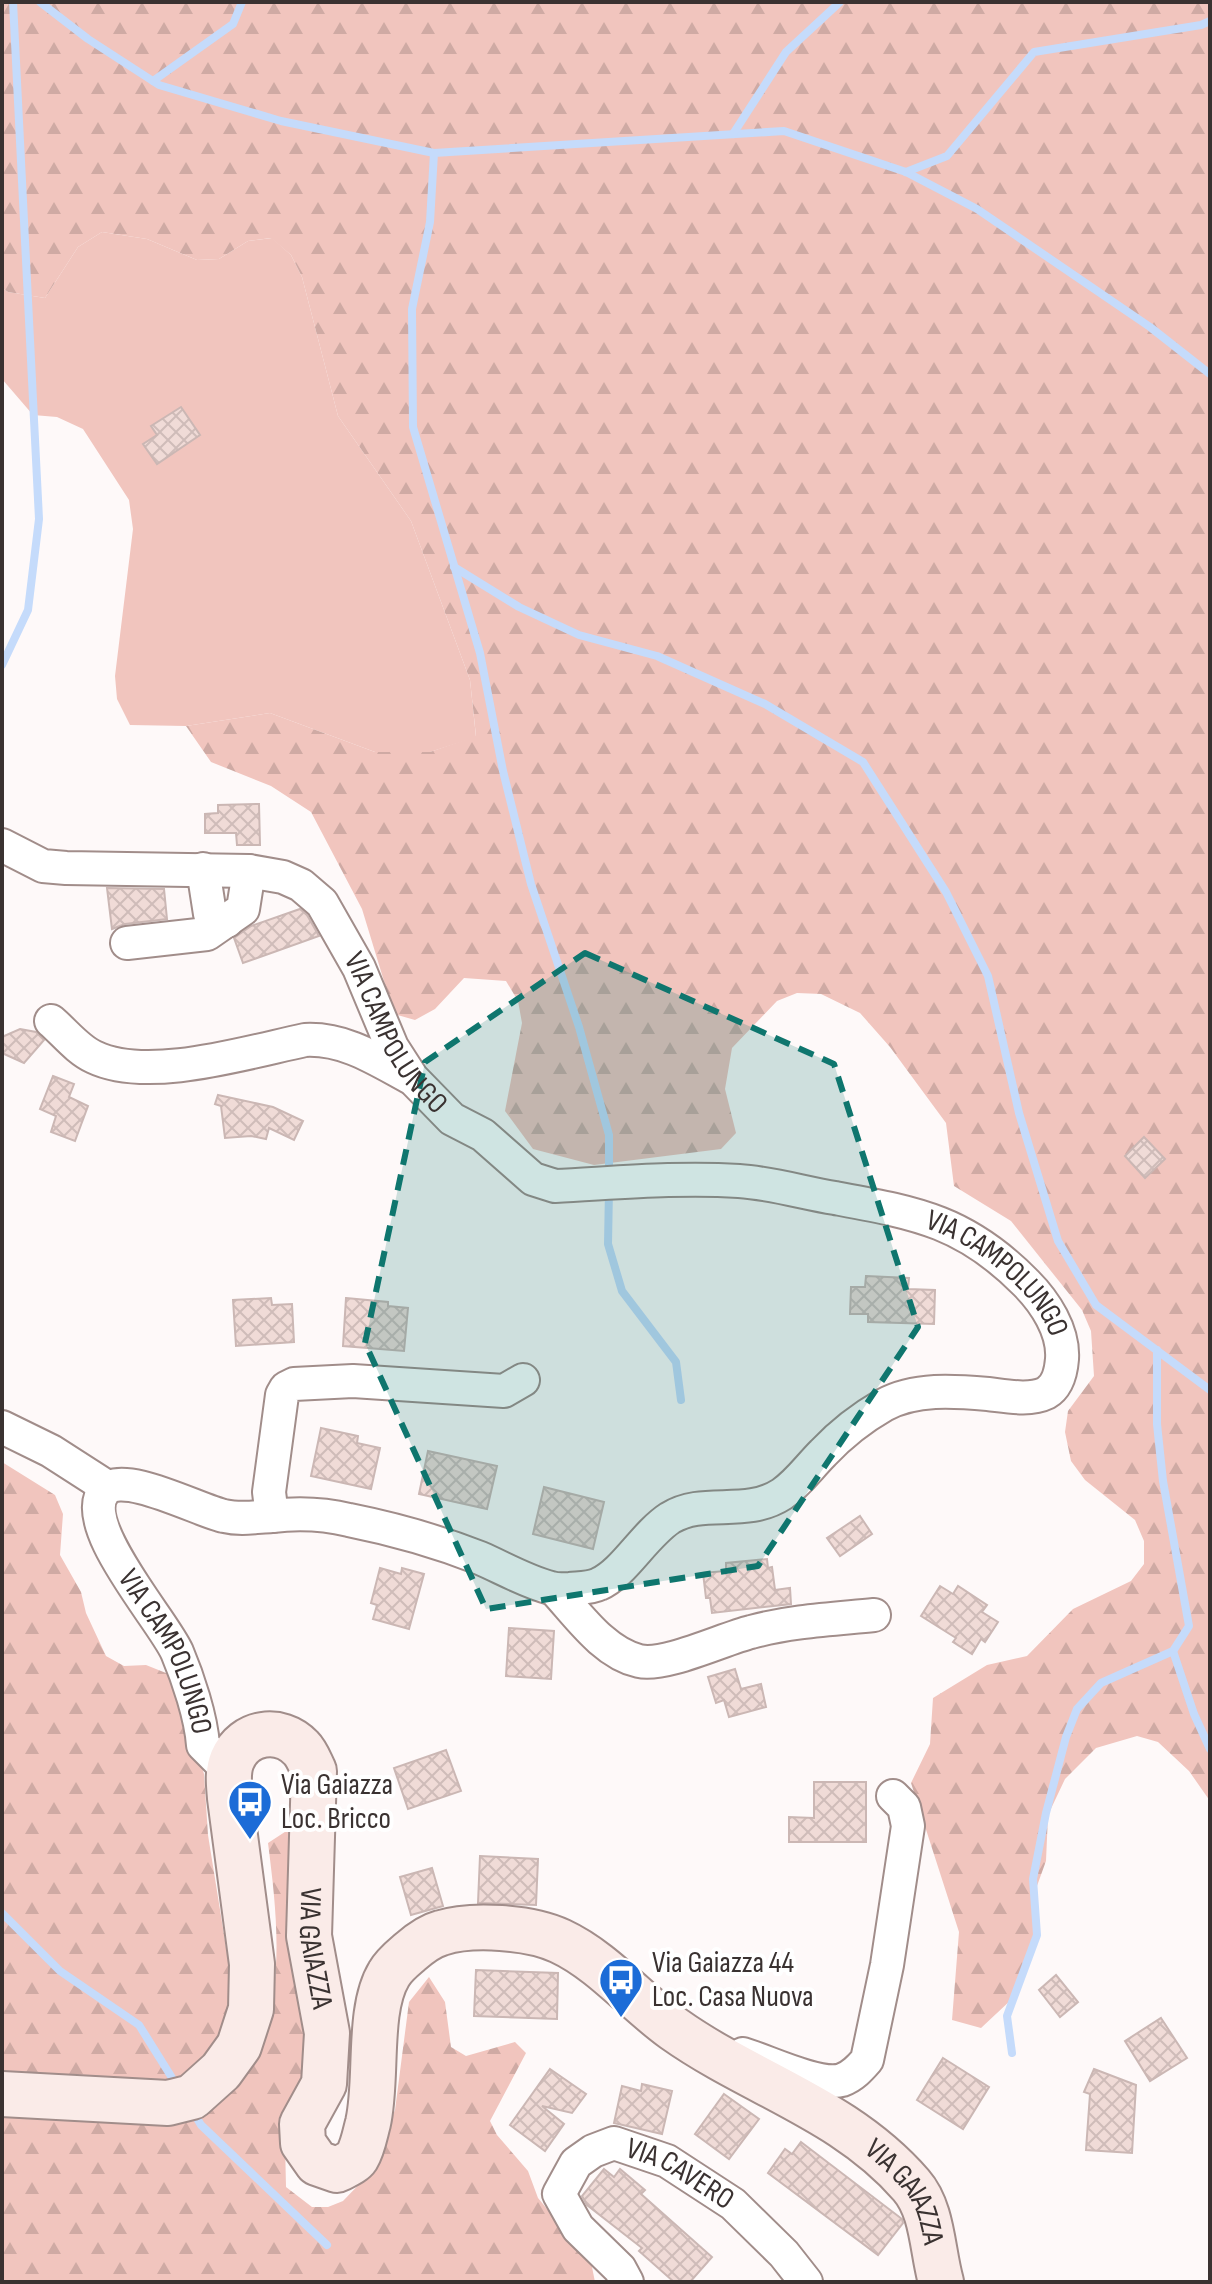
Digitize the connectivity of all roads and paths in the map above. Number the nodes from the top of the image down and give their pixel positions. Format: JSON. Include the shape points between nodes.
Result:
{"nodes":[{"id":1,"x":2,"y":845,"type":"edge"},
{"id":2,"x":203,"y":869,"type":"junction"},
{"id":3,"x":249,"y":871,"type":"junction"},
{"id":4,"x":227,"y":921,"type":"junction"},
{"id":5,"x":127,"y":943,"type":"dead end"},
{"id":6,"x":51,"y":1021,"type":"dead end"},
{"id":7,"x":412,"y":1078,"type":"junction"},
{"id":8,"x":523,"y":1380,"type":"dead end"},
{"id":9,"x":2,"y":1427,"type":"edge"},
{"id":10,"x":107,"y":1487,"type":"junction"},
{"id":11,"x":272,"y":1516,"type":"junction"},
{"id":12,"x":555,"y":1590,"type":"junction"},
{"id":13,"x":874,"y":1615,"type":"dead end"},
{"id":14,"x":229,"y":1771,"type":"junction"},
{"id":15,"x":893,"y":1796,"type":"dead end"},
{"id":16,"x":713,"y":2054,"type":"junction"},
{"id":17,"x":2,"y":2094,"type":"edge"},
{"id":18,"x":627,"y":2282,"type":"edge"},
{"id":19,"x":806,"y":2282,"type":"edge"},
{"id":20,"x":941,"y":2282,"type":"edge"}],
"edges":[{"from":1,"to":2,"type":"street","name":"VIA CAMPOLUNGO","via":[[43,866]]},
{"from":2,"to":3,"type":"street","name":"VIA CAMPOLUNGO"},
{"from":2,"to":4,"type":"street","via":[[210,914]]},
{"from":3,"to":4,"type":"street","via":[[243,909]]},
{"from":3,"to":7,"type":"street","name":"VIA CAMPOLUNGO","via":[[283,877],[322,903]]},
{"from":4,"to":5,"type":"street","via":[[207,934]]},
{"from":6,"to":7,"type":"street","via":[[92,1057],[128,1066],[184,1065],[324,1039],[349,1045]]},
{"from":7,"to":12,"type":"street","name":"VIA CAMPOLUNGO","via":[[452,1119],[483,1135],[533,1179],[555,1186],[746,1182],[932,1219],[979,1242],[1041,1298],[1063,1351],[1057,1383],[1048,1392],[1014,1397],[962,1391],[911,1394],[860,1422],[777,1497],[751,1508],[674,1515],[599,1584]]},
{"from":8,"to":11,"type":"street","via":[[504,1391],[353,1381],[286,1388],[269,1492]]},
{"from":9,"to":10,"type":"street"},
{"from":10,"to":11,"type":"street","via":[[136,1486],[229,1517]]},
{"from":10,"to":14,"type":"street","name":"VIA CAMPOLUNGO","via":[[99,1511],[106,1539],[176,1650],[203,1745]]},
{"from":11,"to":12,"type":"street","via":[[320,1514],[412,1534]]},
{"from":12,"to":13,"type":"street","via":[[607,1644],[638,1661],[655,1662],[754,1631]]},
{"from":14,"to":16,"type":"main road","name":"VIA GAIAZZA","via":[[243,1743],[262,1734],[294,1742],[314,1771],[309,1936],[327,2033],[324,2084],[302,2124],[303,2143],[317,2163],[337,2170],[355,2160],[373,2100],[381,1994],[401,1960],[439,1933],[474,1927],[536,1932],[558,1940]]},
{"from":14,"to":17,"type":"main road","via":[[252,1964],[251,2009],[239,2046],[192,2097],[168,2103]]},
{"from":15,"to":16,"type":"street","name":"VIA GAIAZZA","via":[[904,1807],[908,1826],[867,2060],[840,2081],[745,2055]]},
{"from":16,"to":20,"type":"main road","name":"VIA GAIAZZA","via":[[828,2115],[884,2157],[924,2206]]},
{"from":18,"to":19,"type":"street","name":"VIA CAVERO","via":[[578,2228],[559,2194],[576,2163],[614,2143],[667,2161],[733,2204]]}]}
